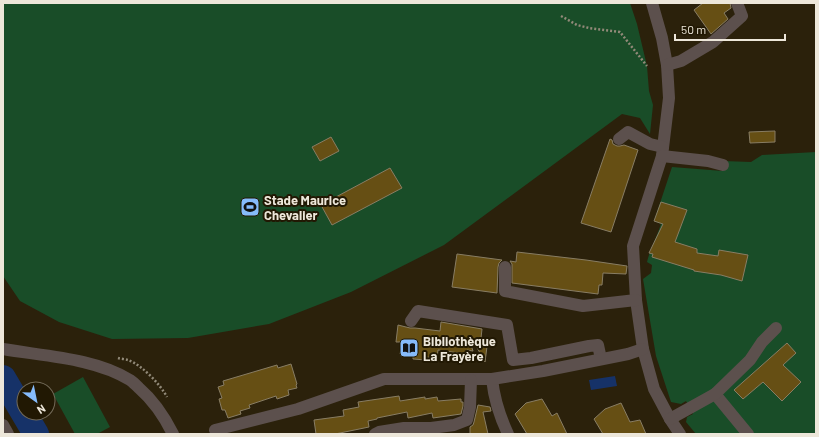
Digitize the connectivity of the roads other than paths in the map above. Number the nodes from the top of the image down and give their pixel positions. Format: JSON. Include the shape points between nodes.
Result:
{"nodes":[{"id":1,"x":652,"y":3,"type":"edge"},
{"id":2,"x":737,"y":3,"type":"edge"},
{"id":3,"x":667,"y":65,"type":"junction"},
{"id":4,"x":619,"y":139,"type":"dead end"},
{"id":5,"x":662,"y":152,"type":"junction"},
{"id":6,"x":723,"y":164,"type":"dead end"},
{"id":7,"x":505,"y":267,"type":"dead end"},
{"id":8,"x":636,"y":300,"type":"junction"},
{"id":9,"x":411,"y":321,"type":"dead end"},
{"id":10,"x":776,"y":328,"type":"dead end"},
{"id":11,"x":3,"y":349,"type":"edge"},
{"id":12,"x":642,"y":349,"type":"junction"},
{"id":13,"x":601,"y":359,"type":"junction"},
{"id":14,"x":492,"y":379,"type":"junction"},
{"id":15,"x":471,"y":380,"type":"junction"},
{"id":16,"x":715,"y":394,"type":"junction"},
{"id":17,"x":670,"y":419,"type":"junction"},
{"id":18,"x":3,"y":425,"type":"edge"},
{"id":19,"x":215,"y":430,"type":"dead end"},
{"id":20,"x":454,"y":430,"type":"edge"},
{"id":21,"x":8,"y":434,"type":"edge"},
{"id":22,"x":173,"y":434,"type":"edge"},
{"id":23,"x":376,"y":434,"type":"edge"},
{"id":24,"x":508,"y":434,"type":"edge"},
{"id":25,"x":680,"y":434,"type":"edge"},
{"id":26,"x":748,"y":434,"type":"edge"}],
"edges":[{"from":1,"to":3,"type":"street"},
{"from":2,"to":3,"type":"street","via":[[742,16],[713,42],[681,61]]},
{"from":3,"to":5,"type":"street","via":[[669,98]]},
{"from":4,"to":5,"type":"street","via":[[628,132]]},
{"from":5,"to":6,"type":"street"},
{"from":5,"to":8,"type":"street","via":[[633,246]]},
{"from":7,"to":8,"type":"street","via":[[505,291],[583,306]]},
{"from":8,"to":12,"type":"street"},
{"from":9,"to":13,"type":"street","via":[[418,311],[507,325],[513,360],[598,345]]},
{"from":10,"to":16,"type":"street","via":[[762,342],[750,360]]},
{"from":11,"to":22,"type":"street","via":[[108,368],[131,380],[149,397]]},
{"from":12,"to":13,"type":"street"},
{"from":12,"to":17,"type":"street","via":[[654,389]]},
{"from":13,"to":14,"type":"street"},
{"from":14,"to":15,"type":"street"},
{"from":14,"to":24,"type":"street","via":[[493,391]]},
{"from":15,"to":19,"type":"street","via":[[384,379],[298,409]]},
{"from":15,"to":20,"type":"street","via":[[467,420]]},
{"from":16,"to":17,"type":"street"},
{"from":16,"to":26,"type":"street"},
{"from":17,"to":25,"type":"street"},
{"from":18,"to":21,"type":"street"},
{"from":20,"to":23,"type":"street","via":[[404,428]]}]}
